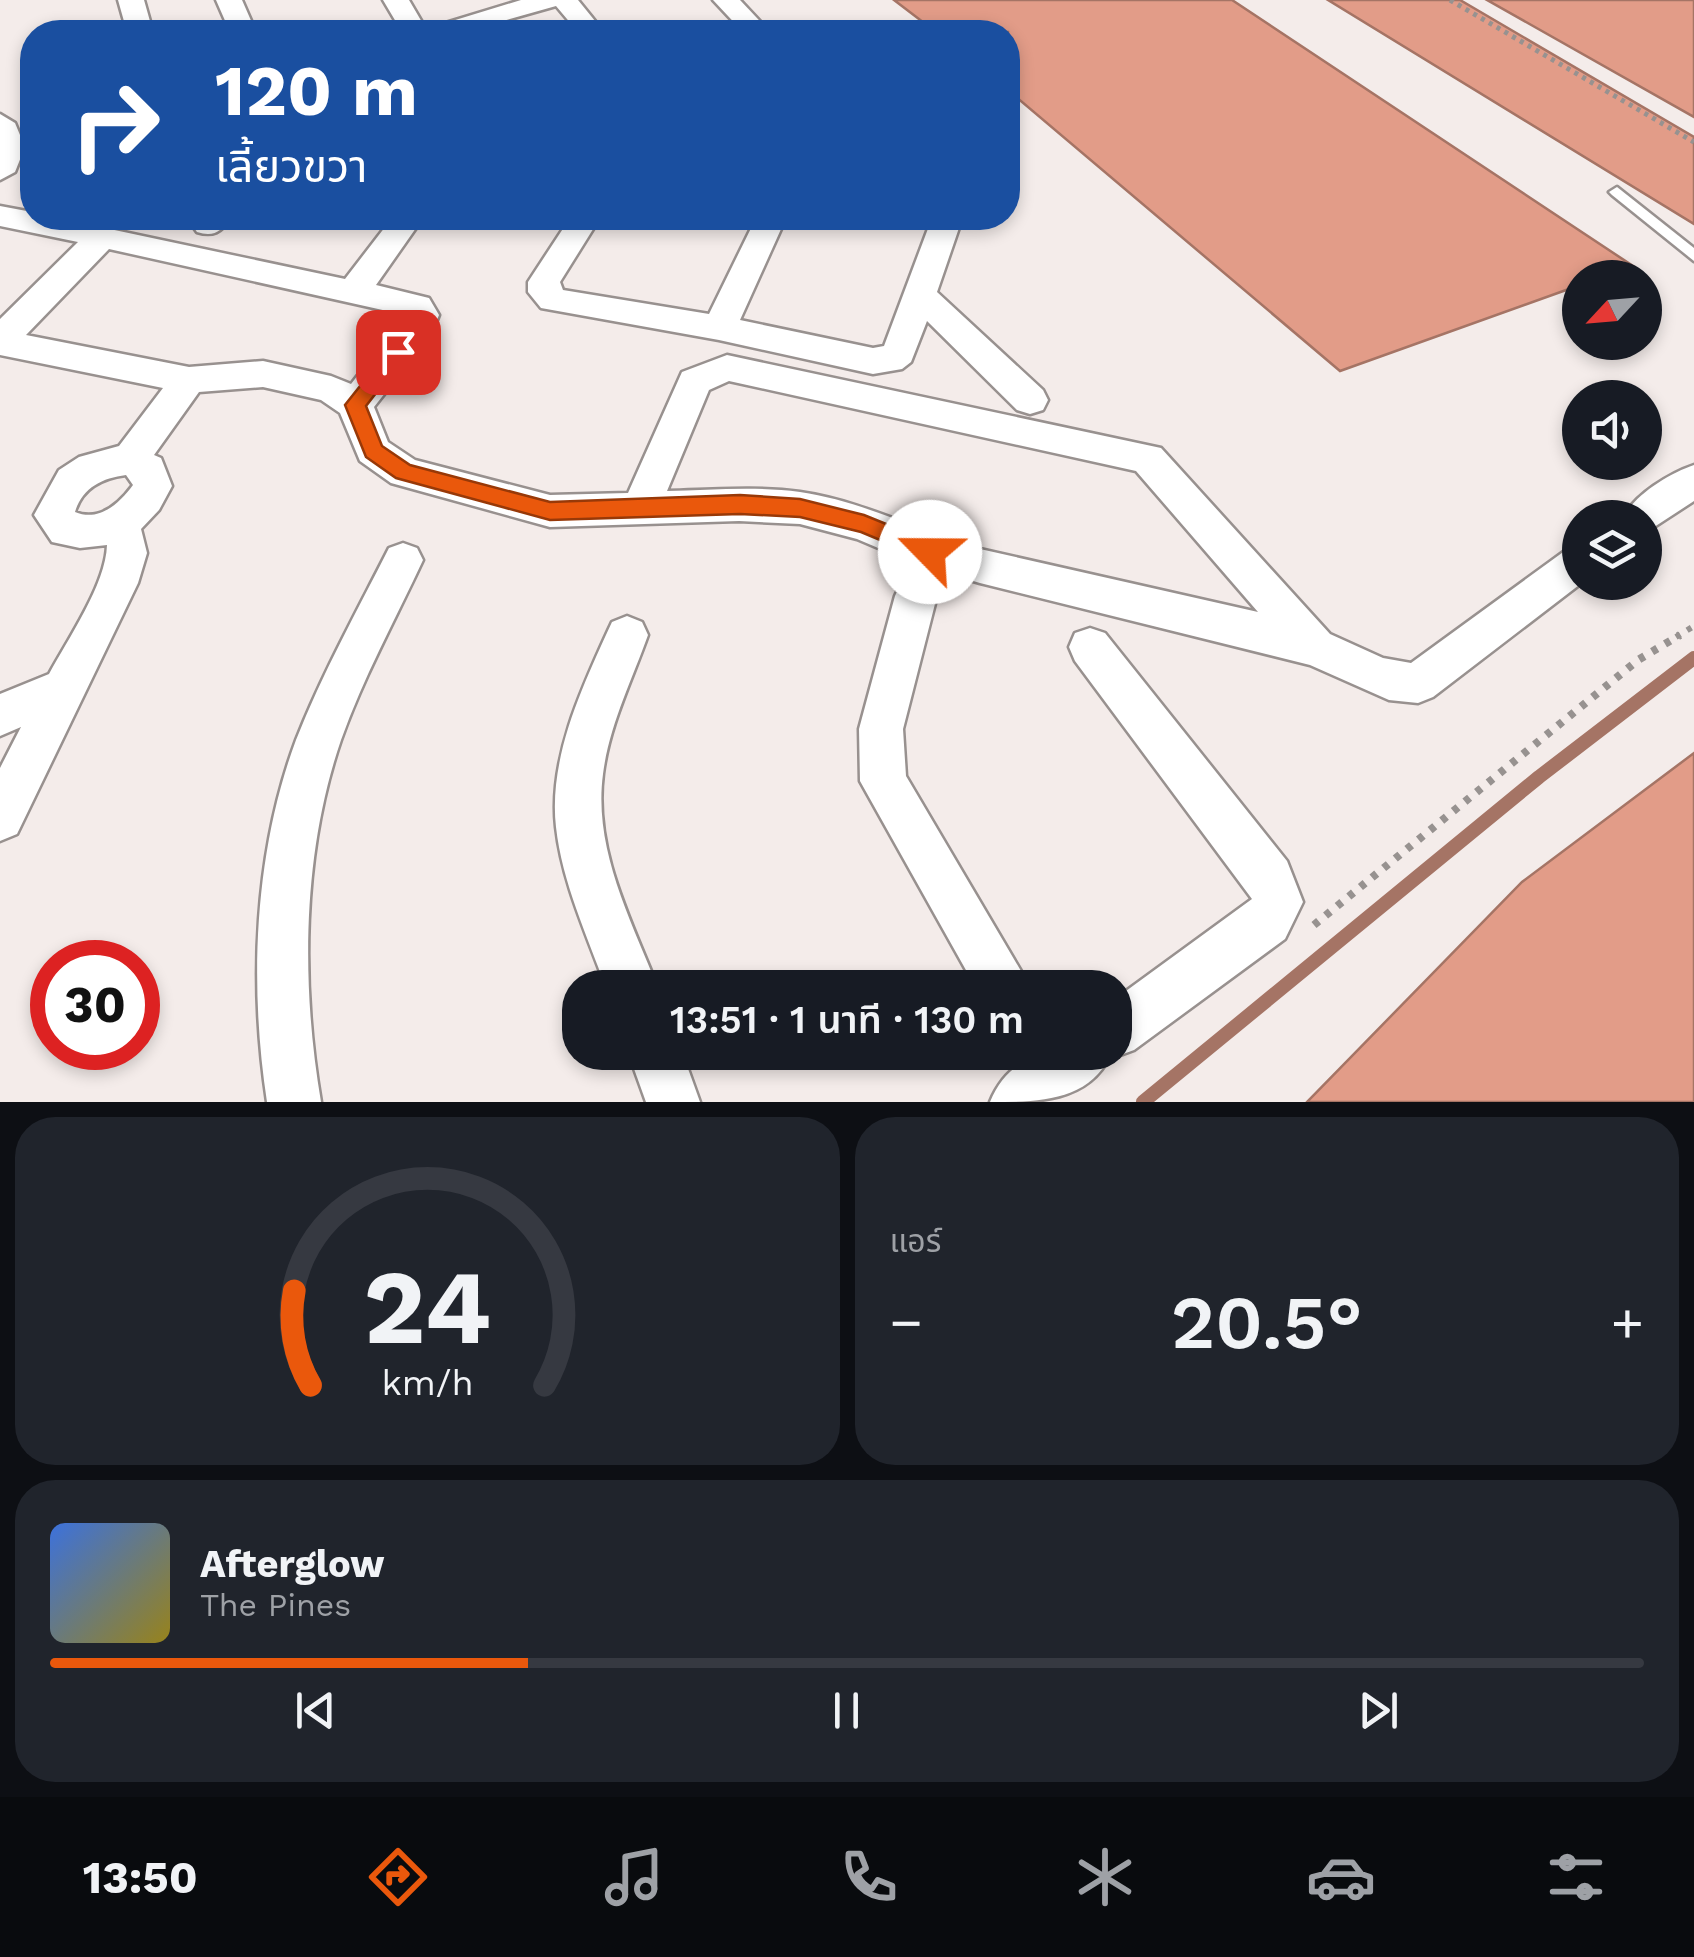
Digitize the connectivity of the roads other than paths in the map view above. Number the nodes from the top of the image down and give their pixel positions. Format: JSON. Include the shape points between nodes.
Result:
{"nodes":[{"id":1,"x":549,"y":0,"type":"edge"},
{"id":2,"x":566,"y":0,"type":"edge"},
{"id":3,"x":726,"y":0,"type":"edge"},
{"id":4,"x":479,"y":20,"type":"edge"},
{"id":5,"x":582,"y":20,"type":"edge"},
{"id":6,"x":745,"y":20,"type":"edge"},
{"id":7,"x":0,"y":123,"type":"edge"},
{"id":8,"x":0,"y":171,"type":"edge"},
{"id":9,"x":1617,"y":192,"type":"dead end"},
{"id":10,"x":65,"y":230,"type":"edge"},
{"id":11,"x":399,"y":230,"type":"edge"},
{"id":12,"x":577,"y":230,"type":"edge"},
{"id":13,"x":765,"y":230,"type":"edge"},
{"id":14,"x":942,"y":230,"type":"edge"},
{"id":15,"x":102,"y":238,"type":"junction"},
{"id":16,"x":1694,"y":256,"type":"edge"},
{"id":17,"x":354,"y":291,"type":"junction"},
{"id":18,"x":920,"y":295,"type":"junction"},
{"id":19,"x":719,"y":328,"type":"junction"},
{"id":20,"x":0,"y":341,"type":"edge"},
{"id":21,"x":189,"y":380,"type":"junction"},
{"id":22,"x":1030,"y":400,"type":"dead end"},
{"id":23,"x":356,"y":405,"type":"junction"},
{"id":24,"x":130,"y":460,"type":"junction"},
{"id":25,"x":1694,"y":480,"type":"edge"},
{"id":26,"x":1662,"y":503,"type":"edge"},
{"id":27,"x":640,"y":509,"type":"junction"},
{"id":28,"x":118,"y":525,"type":"junction"},
{"id":29,"x":403,"y":560,"type":"dead end"},
{"id":30,"x":1562,"y":576,"type":"edge"},
{"id":31,"x":916,"y":596,"type":"dead end"},
{"id":32,"x":627,"y":635,"type":"dead end"},
{"id":33,"x":1090,"y":647,"type":"dead end"},
{"id":34,"x":1314,"y":647,"type":"junction"},
{"id":35,"x":63,"y":689,"type":"junction"},
{"id":36,"x":0,"y":715,"type":"edge"},
{"id":37,"x":0,"y":818,"type":"edge"},
{"id":38,"x":626,"y":970,"type":"edge"},
{"id":39,"x":994,"y":970,"type":"edge"},
{"id":40,"x":1132,"y":1019,"type":"edge"},
{"id":41,"x":662,"y":1070,"type":"edge"},
{"id":42,"x":294,"y":1102,"type":"edge"},
{"id":43,"x":673,"y":1102,"type":"edge"}],
"edges":[{"from":1,"to":4,"type":"street"},
{"from":2,"to":5,"type":"street"},
{"from":3,"to":6,"type":"street"},
{"from":7,"to":8,"type":"street","via":[[11,142]]},
{"from":9,"to":16,"type":"lane"},
{"from":10,"to":15,"type":"street"},
{"from":11,"to":17,"type":"street"},
{"from":12,"to":19,"type":"street","via":[[544,282],[554,300]]},
{"from":13,"to":19,"type":"street"},
{"from":14,"to":18,"type":"street"},
{"from":15,"to":17,"type":"street"},
{"from":15,"to":20,"type":"street"},
{"from":17,"to":23,"type":"street","via":[[417,306],[422,315]]},
{"from":18,"to":19,"type":"street","via":[[890,360]]},
{"from":18,"to":22,"type":"street"},
{"from":20,"to":21,"type":"street"},
{"from":21,"to":23,"type":"street","via":[[263,374],[331,389]]},
{"from":21,"to":24,"type":"street"},
{"from":23,"to":27,"type":"street","via":[[373,451],[404,472],[550,511]]},
{"from":24,"to":28,"type":"street","via":[[148,469],[153,486],[142,507]]},
{"from":24,"to":28,"type":"street","via":[[104,462],[78,475],[59,494],[54,515],[66,530],[89,534]]},
{"from":25,"to":26,"type":"street"},
{"from":27,"to":34,"type":"street","via":[[800,508],[980,566]]},
{"from":27,"to":34,"type":"street","via":[[695,381],[727,368],[1148,459]]},
{"from":28,"to":35,"type":"street","via":[[128,550],[118,583]]},
{"from":29,"to":42,"type":"street","via":[[318,742],[300,806],[286,924],[285,1034]]},
{"from":30,"to":34,"type":"street","via":[[1418,684],[1371,676]]},
{"from":31,"to":39,"type":"street","via":[[881,729],[884,781]]},
{"from":32,"to":38,"type":"street","via":[[580,774],[590,871]]},
{"from":33,"to":40,"type":"street","via":[[1270,878],[1278,902],[1266,921]]},
{"from":35,"to":36,"type":"street"},
{"from":35,"to":37,"type":"street"},
{"from":41,"to":43,"type":"street"}]}
